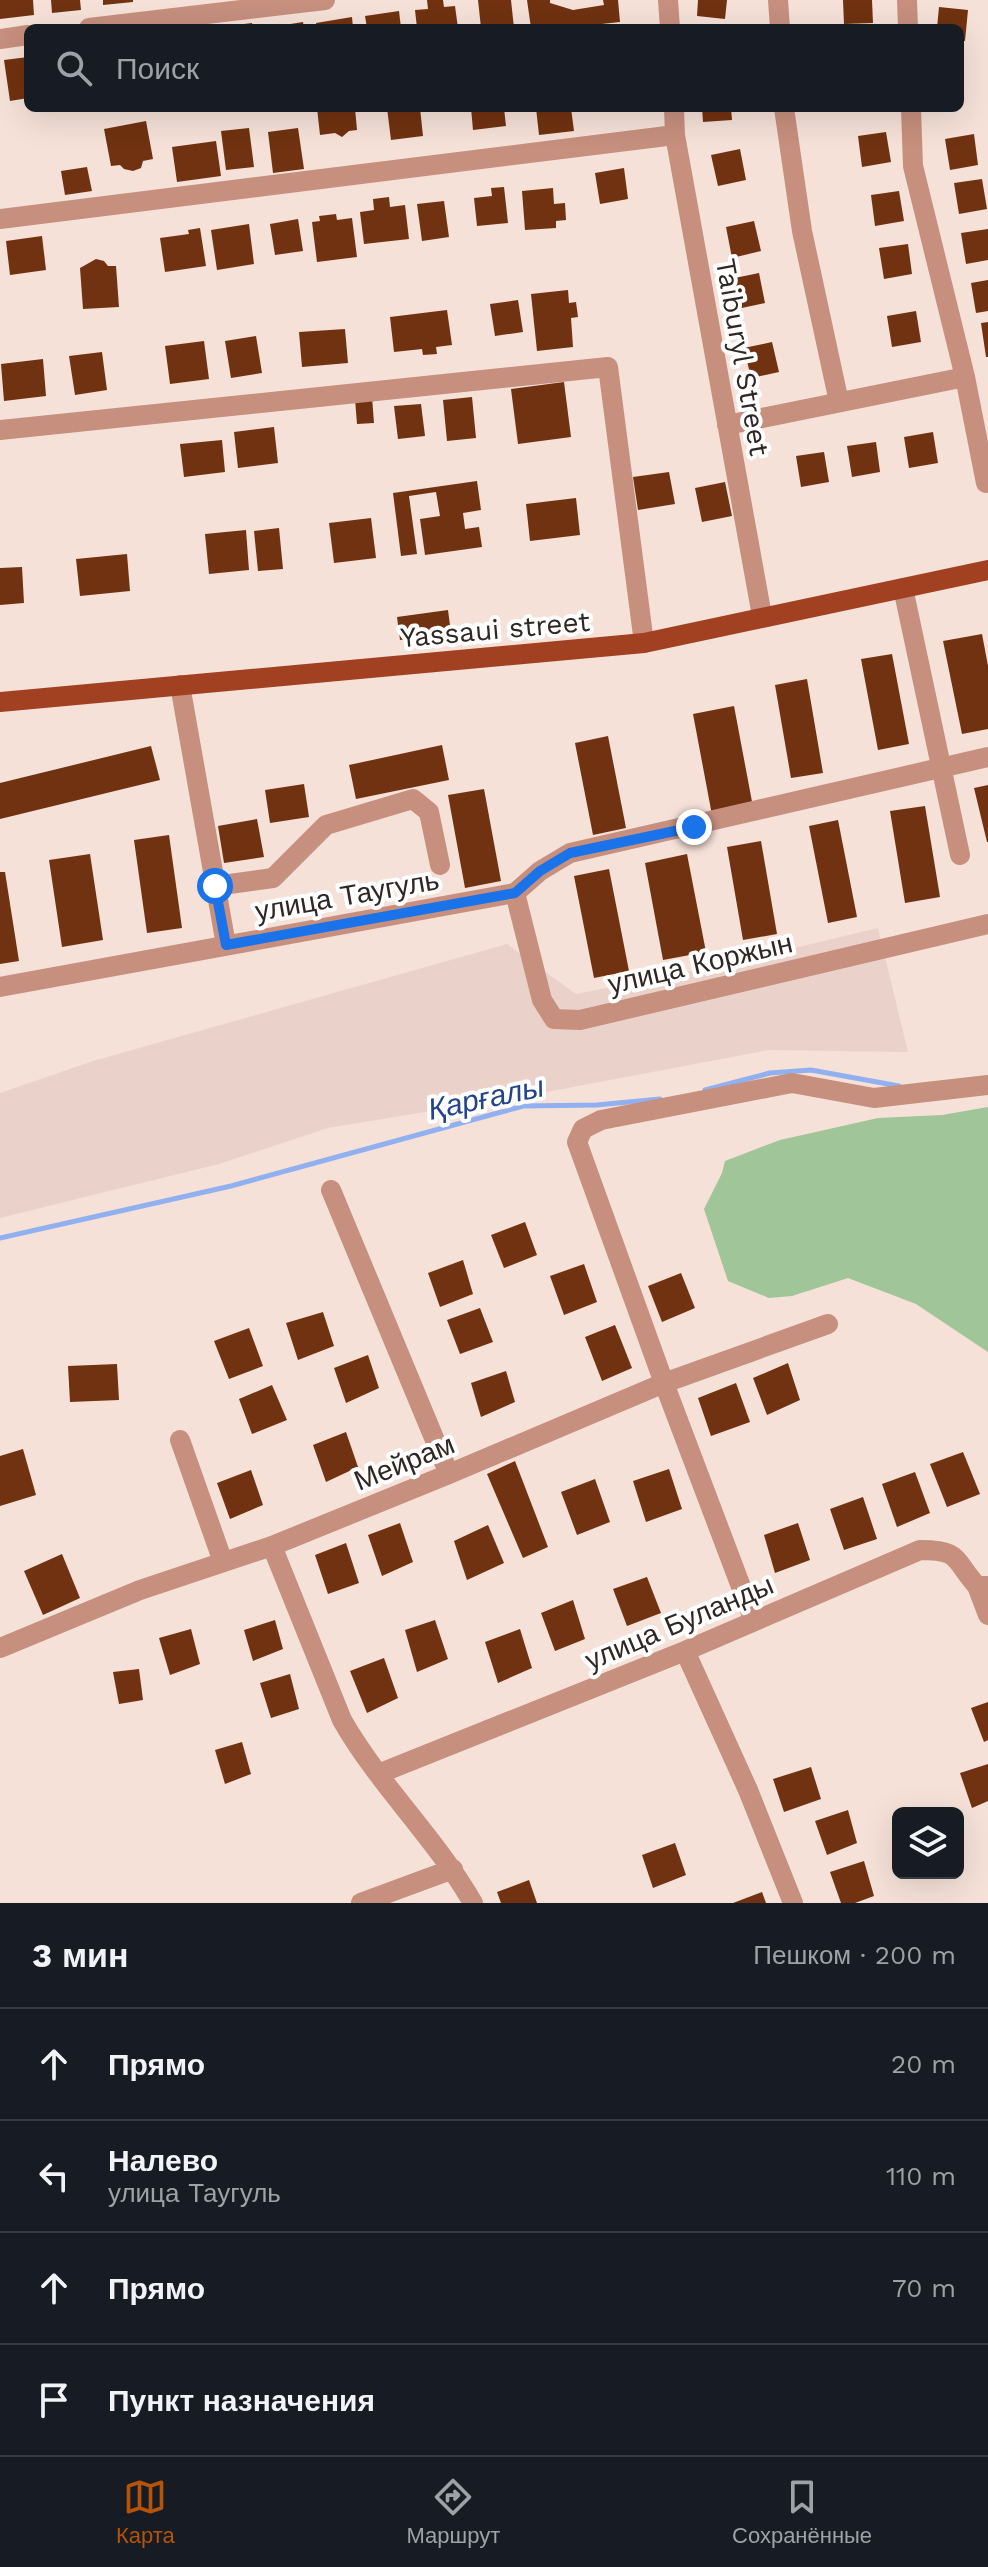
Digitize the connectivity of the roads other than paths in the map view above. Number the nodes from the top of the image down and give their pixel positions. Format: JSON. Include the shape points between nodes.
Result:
{"nodes":[{"id":1,"x":325,"y":0,"type":"edge"},
{"id":2,"x":668,"y":0,"type":"edge"},
{"id":3,"x":778,"y":0,"type":"edge"},
{"id":4,"x":907,"y":0,"type":"edge"},
{"id":5,"x":123,"y":24,"type":"edge"},
{"id":6,"x":670,"y":24,"type":"edge"},
{"id":7,"x":780,"y":24,"type":"edge"},
{"id":8,"x":908,"y":24,"type":"edge"},
{"id":9,"x":24,"y":36,"type":"edge"},
{"id":10,"x":0,"y":39,"type":"edge"},
{"id":11,"x":674,"y":112,"type":"edge"},
{"id":12,"x":785,"y":112,"type":"edge"},
{"id":13,"x":911,"y":112,"type":"edge"},
{"id":14,"x":675,"y":135,"type":"junction"},
{"id":15,"x":0,"y":219,"type":"edge"},
{"id":16,"x":965,"y":377,"type":"junction"},
{"id":17,"x":839,"y":402,"type":"junction"},
{"id":18,"x":727,"y":425,"type":"junction"},
{"id":19,"x":0,"y":430,"type":"edge"},
{"id":20,"x":986,"y":483,"type":"dead end"},
{"id":21,"x":988,"y":570,"type":"edge"},
{"id":22,"x":903,"y":588,"type":"junction"},
{"id":23,"x":762,"y":616,"type":"junction"},
{"id":24,"x":644,"y":643,"type":"junction"},
{"id":25,"x":180,"y":685,"type":"junction"},
{"id":26,"x":0,"y":702,"type":"edge"},
{"id":27,"x":988,"y":757,"type":"edge"},
{"id":28,"x":943,"y":769,"type":"junction"},
{"id":29,"x":960,"y":855,"type":"dead end"},
{"id":30,"x":440,"y":865,"type":"dead end"},
{"id":31,"x":215,"y":886,"type":"junction"},
{"id":32,"x":515,"y":893,"type":"junction"},
{"id":33,"x":988,"y":924,"type":"edge"},
{"id":34,"x":226,"y":945,"type":"junction"},
{"id":35,"x":0,"y":987,"type":"edge"},
{"id":36,"x":988,"y":1085,"type":"edge"},
{"id":37,"x":331,"y":1190,"type":"dead end"},
{"id":38,"x":828,"y":1324,"type":"dead end"},
{"id":39,"x":664,"y":1383,"type":"junction"},
{"id":40,"x":180,"y":1440,"type":"dead end"},
{"id":41,"x":449,"y":1474,"type":"junction"},
{"id":42,"x":272,"y":1546,"type":"junction"},
{"id":43,"x":223,"y":1562,"type":"junction"},
{"id":44,"x":982,"y":1586,"type":"edge"},
{"id":45,"x":988,"y":1615,"type":"edge"},
{"id":46,"x":754,"y":1621,"type":"junction"},
{"id":47,"x":0,"y":1648,"type":"edge"},
{"id":48,"x":685,"y":1651,"type":"junction"},
{"id":49,"x":378,"y":1774,"type":"junction"},
{"id":50,"x":453,"y":1869,"type":"junction"},
{"id":51,"x":361,"y":1903,"type":"edge"},
{"id":52,"x":473,"y":1903,"type":"edge"},
{"id":53,"x":793,"y":1903,"type":"edge"}],
"edges":[{"from":1,"to":5,"type":"street"},
{"from":2,"to":6,"type":"street"},
{"from":3,"to":7,"type":"street"},
{"from":4,"to":8,"type":"street"},
{"from":9,"to":10,"type":"street"},
{"from":11,"to":14,"type":"street","name":"Taiburyl Street"},
{"from":12,"to":17,"type":"street","via":[[802,231]]},
{"from":13,"to":16,"type":"street","via":[[913,166]]},
{"from":14,"to":15,"type":"street"},
{"from":14,"to":18,"type":"street","name":"Taiburyl Street"},
{"from":16,"to":17,"type":"street"},
{"from":16,"to":20,"type":"street"},
{"from":17,"to":18,"type":"street"},
{"from":18,"to":23,"type":"street","name":"Taiburyl Street"},
{"from":19,"to":24,"type":"street","via":[[608,367]]},
{"from":21,"to":22,"type":"main road","name":"Yassaui street"},
{"from":22,"to":23,"type":"main road","name":"Yassaui street"},
{"from":22,"to":28,"type":"street"},
{"from":23,"to":24,"type":"main road","name":"Yassaui street"},
{"from":24,"to":25,"type":"main road","name":"Yassaui street"},
{"from":25,"to":26,"type":"main road","name":"Yassaui street"},
{"from":25,"to":31,"type":"street"},
{"from":27,"to":28,"type":"street"},
{"from":28,"to":29,"type":"street"},
{"from":28,"to":32,"type":"street","via":[[570,853]]},
{"from":30,"to":31,"type":"street","via":[[429,812],[413,799],[326,825],[273,878]]},
{"from":31,"to":34,"type":"street"},
{"from":32,"to":33,"type":"street","name":"улица Коржын","via":[[542,1000],[554,1019],[580,1020]]},
{"from":32,"to":34,"type":"street","name":"улица Таугуль"},
{"from":34,"to":35,"type":"street","name":"улица Таугуль"},
{"from":36,"to":39,"type":"street","via":[[874,1098],[792,1083],[601,1120],[583,1129],[577,1142]]},
{"from":37,"to":41,"type":"street"},
{"from":38,"to":39,"type":"street","name":"Мейрам"},
{"from":39,"to":41,"type":"street","name":"Мейрам"},
{"from":39,"to":46,"type":"street"},
{"from":40,"to":43,"type":"street"},
{"from":41,"to":42,"type":"street","name":"Мейрам"},
{"from":42,"to":43,"type":"street","name":"Мейрам"},
{"from":42,"to":49,"type":"street","via":[[342,1720]]},
{"from":43,"to":47,"type":"street","name":"Мейрам"},
{"from":44,"to":45,"type":"street","name":"улица Буланды"},
{"from":44,"to":46,"type":"street","name":"улица Буланды","via":[[959,1559],[942,1550],[920,1550]]},
{"from":46,"to":48,"type":"street","name":"улица Буланды"},
{"from":48,"to":49,"type":"street","name":"улица Буланды"},
{"from":48,"to":53,"type":"street"},
{"from":49,"to":50,"type":"street"},
{"from":50,"to":51,"type":"street"},
{"from":50,"to":52,"type":"street"}]}
